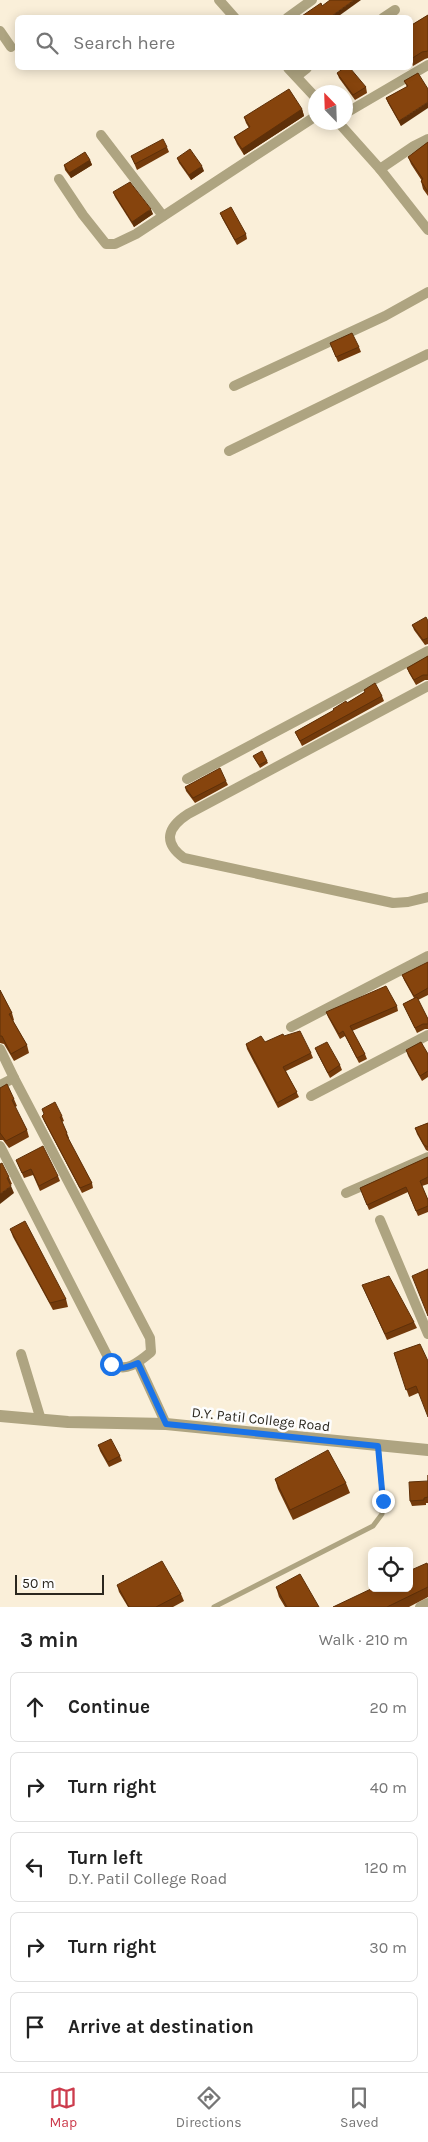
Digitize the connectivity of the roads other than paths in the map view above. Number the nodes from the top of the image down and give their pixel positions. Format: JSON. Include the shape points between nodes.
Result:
{"nodes":[{"id":1,"x":219,"y":0,"type":"edge"},
{"id":2,"x":312,"y":0,"type":"edge"},
{"id":3,"x":395,"y":10,"type":"dead end"},
{"id":4,"x":232,"y":15,"type":"edge"},
{"id":5,"x":291,"y":15,"type":"edge"},
{"id":6,"x":388,"y":15,"type":"edge"},
{"id":7,"x":0,"y":31,"type":"edge"},
{"id":8,"x":11,"y":47,"type":"dead end"},
{"id":9,"x":428,"y":65,"type":"edge"},
{"id":10,"x":290,"y":70,"type":"edge"},
{"id":11,"x":304,"y":70,"type":"edge"},
{"id":12,"x":297,"y":76,"type":"junction"},
{"id":13,"x":308,"y":89,"type":"edge"},
{"id":14,"x":353,"y":110,"type":"edge"},
{"id":15,"x":308,"y":121,"type":"edge"},
{"id":16,"x":345,"y":130,"type":"edge"},
{"id":17,"x":101,"y":135,"type":"dead end"},
{"id":18,"x":428,"y":139,"type":"edge"},
{"id":19,"x":380,"y":169,"type":"junction"},
{"id":20,"x":59,"y":179,"type":"dead end"},
{"id":21,"x":163,"y":216,"type":"junction"},
{"id":22,"x":427,"y":228,"type":"edge"},
{"id":23,"x":428,"y":292,"type":"edge"},
{"id":24,"x":428,"y":354,"type":"edge"},
{"id":25,"x":234,"y":386,"type":"dead end"},
{"id":26,"x":229,"y":451,"type":"dead end"},
{"id":27,"x":428,"y":652,"type":"edge"},
{"id":28,"x":428,"y":686,"type":"edge"},
{"id":29,"x":187,"y":779,"type":"dead end"},
{"id":30,"x":428,"y":897,"type":"edge"},
{"id":31,"x":428,"y":956,"type":"edge"},
{"id":32,"x":291,"y":1028,"type":"dead end"},
{"id":33,"x":428,"y":1035,"type":"edge"},
{"id":34,"x":0,"y":1049,"type":"edge"},
{"id":35,"x":14,"y":1078,"type":"junction"},
{"id":36,"x":0,"y":1085,"type":"edge"},
{"id":37,"x":311,"y":1096,"type":"dead end"},
{"id":38,"x":0,"y":1146,"type":"edge"},
{"id":39,"x":428,"y":1157,"type":"edge"},
{"id":40,"x":346,"y":1193,"type":"dead end"},
{"id":41,"x":380,"y":1220,"type":"dead end"},
{"id":42,"x":428,"y":1334,"type":"edge"},
{"id":43,"x":21,"y":1354,"type":"dead end"},
{"id":44,"x":138,"y":1363,"type":"junction"},
{"id":45,"x":1,"y":1414,"type":"edge"},
{"id":46,"x":41,"y":1420,"type":"junction"},
{"id":47,"x":166,"y":1424,"type":"junction"},
{"id":48,"x":378,"y":1446,"type":"junction"},
{"id":49,"x":428,"y":1450,"type":"edge"},
{"id":50,"x":428,"y":1603,"type":"edge"},
{"id":51,"x":214,"y":1607,"type":"edge"},
{"id":52,"x":420,"y":1607,"type":"edge"}],
"edges":[{"from":1,"to":4,"type":"street"},
{"from":2,"to":5,"type":"street"},
{"from":3,"to":6,"type":"street"},
{"from":7,"to":8,"type":"street"},
{"from":9,"to":14,"type":"street"},
{"from":10,"to":12,"type":"street"},
{"from":11,"to":12,"type":"street"},
{"from":12,"to":13,"type":"street"},
{"from":15,"to":21,"type":"street"},
{"from":16,"to":19,"type":"street"},
{"from":17,"to":21,"type":"street"},
{"from":18,"to":19,"type":"street"},
{"from":19,"to":22,"type":"street"},
{"from":20,"to":21,"type":"street","via":[[106,244],[115,244],[136,234]]},
{"from":23,"to":25,"type":"street","via":[[385,316]]},
{"from":24,"to":26,"type":"street"},
{"from":27,"to":29,"type":"street"},
{"from":28,"to":30,"type":"street","via":[[188,814],[171,830],[171,843],[184,858],[393,903]]},
{"from":31,"to":32,"type":"street"},
{"from":33,"to":37,"type":"street"},
{"from":34,"to":35,"type":"street"},
{"from":35,"to":36,"type":"street"},
{"from":35,"to":44,"type":"street","via":[[150,1338],[151,1352]]},
{"from":38,"to":44,"type":"street","via":[[111,1364],[116,1368],[126,1368]]},
{"from":39,"to":40,"type":"street"},
{"from":41,"to":42,"type":"street"},
{"from":43,"to":46,"type":"street"},
{"from":44,"to":47,"type":"street"},
{"from":45,"to":46,"type":"street","name":"D.Y. Patil College Road"},
{"from":46,"to":47,"type":"street","name":"D.Y. Patil College Road"},
{"from":47,"to":48,"type":"street","name":"D.Y. Patil College Road"},
{"from":48,"to":49,"type":"street","name":"D.Y. Patil College Road"},
{"from":48,"to":51,"type":"lane","via":[[383,1501],[382,1514],[372,1526]]},
{"from":50,"to":52,"type":"street"}]}
